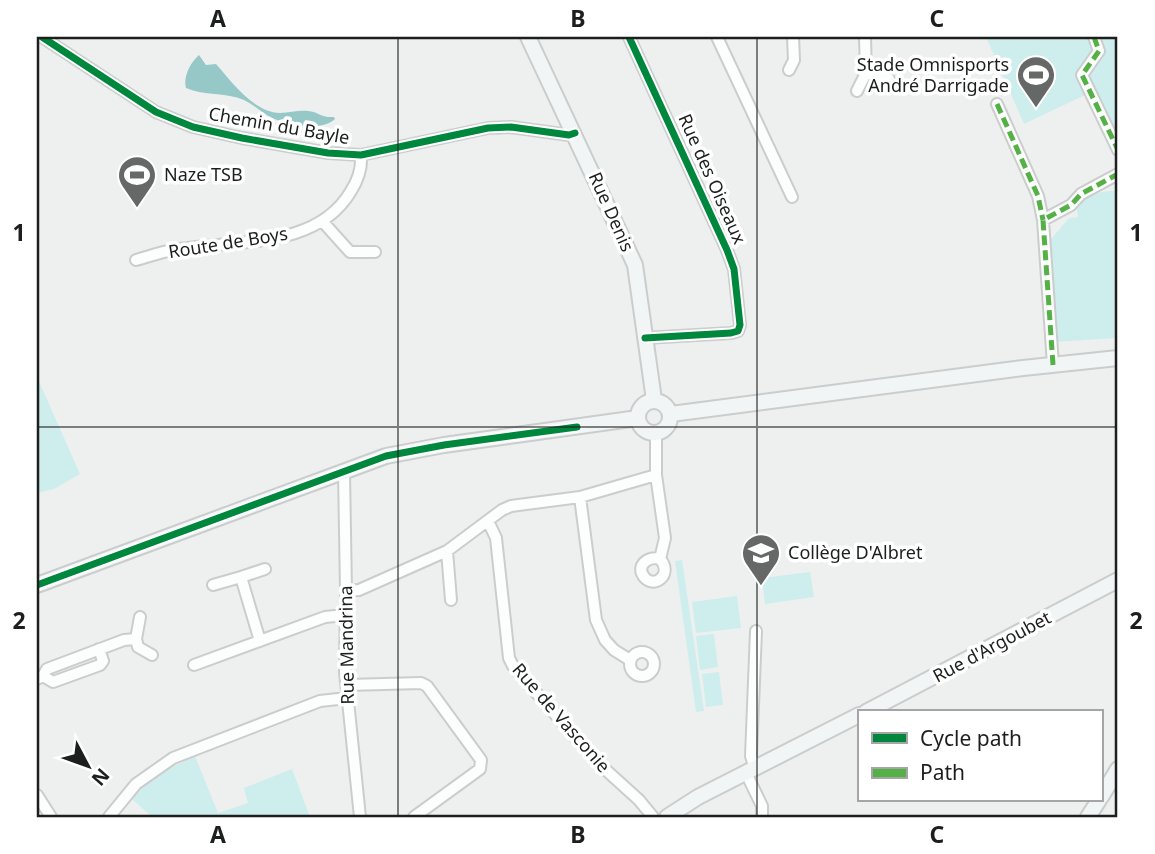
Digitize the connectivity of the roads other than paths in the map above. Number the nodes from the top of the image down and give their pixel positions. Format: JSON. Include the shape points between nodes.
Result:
{"nodes":[{"id":1,"x":43,"y":37,"type":"edge"},
{"id":2,"x":528,"y":37,"type":"edge"},
{"id":3,"x":629,"y":37,"type":"edge"},
{"id":4,"x":717,"y":37,"type":"edge"},
{"id":5,"x":793,"y":37,"type":"edge"},
{"id":6,"x":865,"y":37,"type":"edge"},
{"id":7,"x":1094,"y":37,"type":"edge"},
{"id":8,"x":789,"y":70,"type":"dead end"},
{"id":9,"x":866,"y":73,"type":"junction"},
{"id":10,"x":889,"y":79,"type":"dead end"},
{"id":11,"x":857,"y":91,"type":"dead end"},
{"id":12,"x":996,"y":104,"type":"dead end"},
{"id":13,"x":575,"y":133,"type":"junction"},
{"id":14,"x":1118,"y":150,"type":"edge"},
{"id":15,"x":361,"y":155,"type":"junction"},
{"id":16,"x":1118,"y":174,"type":"edge"},
{"id":17,"x":792,"y":197,"type":"dead end"},
{"id":18,"x":1043,"y":220,"type":"junction"},
{"id":19,"x":323,"y":222,"type":"junction"},
{"id":20,"x":375,"y":252,"type":"dead end"},
{"id":21,"x":136,"y":260,"type":"dead end"},
{"id":22,"x":645,"y":338,"type":"junction"},
{"id":23,"x":1118,"y":358,"type":"edge"},
{"id":24,"x":1052,"y":365,"type":"junction"},
{"id":25,"x":654,"y":400,"type":"junction"},
{"id":26,"x":671,"y":414,"type":"junction"},
{"id":27,"x":638,"y":418,"type":"junction"},
{"id":28,"x":656,"y":433,"type":"junction"},
{"id":29,"x":344,"y":472,"type":"junction"},
{"id":30,"x":656,"y":475,"type":"junction"},
{"id":31,"x":580,"y":497,"type":"junction"},
{"id":32,"x":488,"y":521,"type":"junction"},
{"id":33,"x":447,"y":551,"type":"junction"},
{"id":34,"x":660,"y":559,"type":"dead end"},
{"id":35,"x":265,"y":569,"type":"dead end"},
{"id":36,"x":241,"y":577,"type":"junction"},
{"id":37,"x":1118,"y":580,"type":"edge"},
{"id":38,"x":37,"y":585,"type":"edge"},
{"id":39,"x":213,"y":585,"type":"dead end"},
{"id":40,"x":346,"y":591,"type":"junction"},
{"id":41,"x":451,"y":600,"type":"dead end"},
{"id":42,"x":345,"y":615,"type":"junction"},
{"id":43,"x":140,"y":617,"type":"dead end"},
{"id":44,"x":756,"y":631,"type":"dead end"},
{"id":45,"x":136,"y":639,"type":"junction"},
{"id":46,"x":260,"y":641,"type":"junction"},
{"id":47,"x":152,"y":655,"type":"dead end"},
{"id":48,"x":630,"y":660,"type":"dead end"},
{"id":49,"x":194,"y":665,"type":"dead end"},
{"id":50,"x":40,"y":678,"type":"edge"},
{"id":51,"x":347,"y":685,"type":"junction"},
{"id":52,"x":347,"y":698,"type":"junction"},
{"id":53,"x":870,"y":710,"type":"edge"},
{"id":54,"x":858,"y":716,"type":"edge"},
{"id":55,"x":1118,"y":769,"type":"edge"},
{"id":56,"x":751,"y":771,"type":"junction"},
{"id":57,"x":37,"y":795,"type":"edge"},
{"id":58,"x":1102,"y":795,"type":"edge"},
{"id":59,"x":1097,"y":802,"type":"edge"},
{"id":60,"x":51,"y":817,"type":"edge"},
{"id":61,"x":109,"y":817,"type":"edge"},
{"id":62,"x":360,"y":817,"type":"edge"},
{"id":63,"x":414,"y":817,"type":"edge"},
{"id":64,"x":653,"y":817,"type":"edge"},
{"id":65,"x":667,"y":817,"type":"edge"},
{"id":66,"x":762,"y":817,"type":"edge"},
{"id":67,"x":1088,"y":817,"type":"edge"}],
"edges":[{"from":1,"to":15,"type":"street","name":"Chemin du Bayle","via":[[156,112],[193,127]]},
{"from":2,"to":13,"type":"main road","name":"Rue Denis"},
{"from":3,"to":22,"type":"street","name":"Rue des Oiseaux","via":[[727,250],[734,269],[740,325],[731,333]]},
{"from":4,"to":17,"type":"street"},
{"from":5,"to":8,"type":"street","via":[[794,60]]},
{"from":6,"to":9,"type":"street"},
{"from":7,"to":14,"type":"street","via":[[1099,51],[1082,75]]},
{"from":9,"to":10,"type":"street"},
{"from":9,"to":11,"type":"street"},
{"from":12,"to":18,"type":"street","via":[[1038,196]]},
{"from":13,"to":15,"type":"street","name":"Chemin du Bayle","via":[[488,128]]},
{"from":13,"to":22,"type":"main road","name":"Rue Denis","via":[[635,265]]},
{"from":15,"to":19,"type":"street","name":"Route de Boys","via":[[357,181],[345,201]]},
{"from":16,"to":18,"type":"street"},
{"from":18,"to":24,"type":"street"},
{"from":19,"to":20,"type":"street","via":[[350,252]]},
{"from":19,"to":21,"type":"street","name":"Route de Boys","via":[[284,237],[171,250]]},
{"from":22,"to":25,"type":"main road","name":"Rue Denis"},
{"from":23,"to":24,"type":"main road"},
{"from":24,"to":26,"type":"main road"},
{"from":25,"to":26,"type":"main road","via":[[665,404]]},
{"from":25,"to":27,"type":"main road","via":[[642,405]]},
{"from":26,"to":28,"type":"main road","via":[[668,426]]},
{"from":27,"to":28,"type":"main road","via":[[644,430]]},
{"from":27,"to":29,"type":"main road","via":[[410,450]]},
{"from":28,"to":30,"type":"street"},
{"from":29,"to":38,"type":"main road"},
{"from":29,"to":40,"type":"street","name":"Rue Mandrina"},
{"from":30,"to":31,"type":"street"},
{"from":30,"to":34,"type":"street","via":[[665,538]]},
{"from":31,"to":32,"type":"street","via":[[511,506]]},
{"from":31,"to":48,"type":"street","via":[[596,620],[605,640]]},
{"from":32,"to":33,"type":"street"},
{"from":32,"to":64,"type":"street","name":"Rue de Vasconie","via":[[496,538],[513,666],[596,761]]},
{"from":33,"to":40,"type":"street","via":[[359,590]]},
{"from":33,"to":41,"type":"street"},
{"from":35,"to":36,"type":"street"},
{"from":36,"to":39,"type":"street"},
{"from":36,"to":46,"type":"street"},
{"from":37,"to":53,"type":"main road","name":"Rue d'Argoubet"},
{"from":40,"to":42,"type":"street","name":"Rue Mandrina"},
{"from":42,"to":46,"type":"street","via":[[325,617]]},
{"from":42,"to":51,"type":"street","name":"Rue Mandrina"},
{"from":43,"to":45,"type":"street"},
{"from":44,"to":56,"type":"street"},
{"from":45,"to":47,"type":"street","via":[[138,648]]},
{"from":45,"to":50,"type":"street","via":[[47,669]]},
{"from":46,"to":49,"type":"street"},
{"from":51,"to":52,"type":"street","name":"Rue Mandrina"},
{"from":51,"to":63,"type":"street","via":[[427,686],[481,760],[480,769]]},
{"from":52,"to":61,"type":"street","via":[[320,701],[173,758],[136,783]]},
{"from":52,"to":62,"type":"street","name":"Rue Mandrina"},
{"from":54,"to":56,"type":"main road"},
{"from":55,"to":58,"type":"main road"},
{"from":56,"to":65,"type":"main road"},
{"from":56,"to":66,"type":"street"},
{"from":57,"to":60,"type":"street"},
{"from":59,"to":67,"type":"main road"}]}
